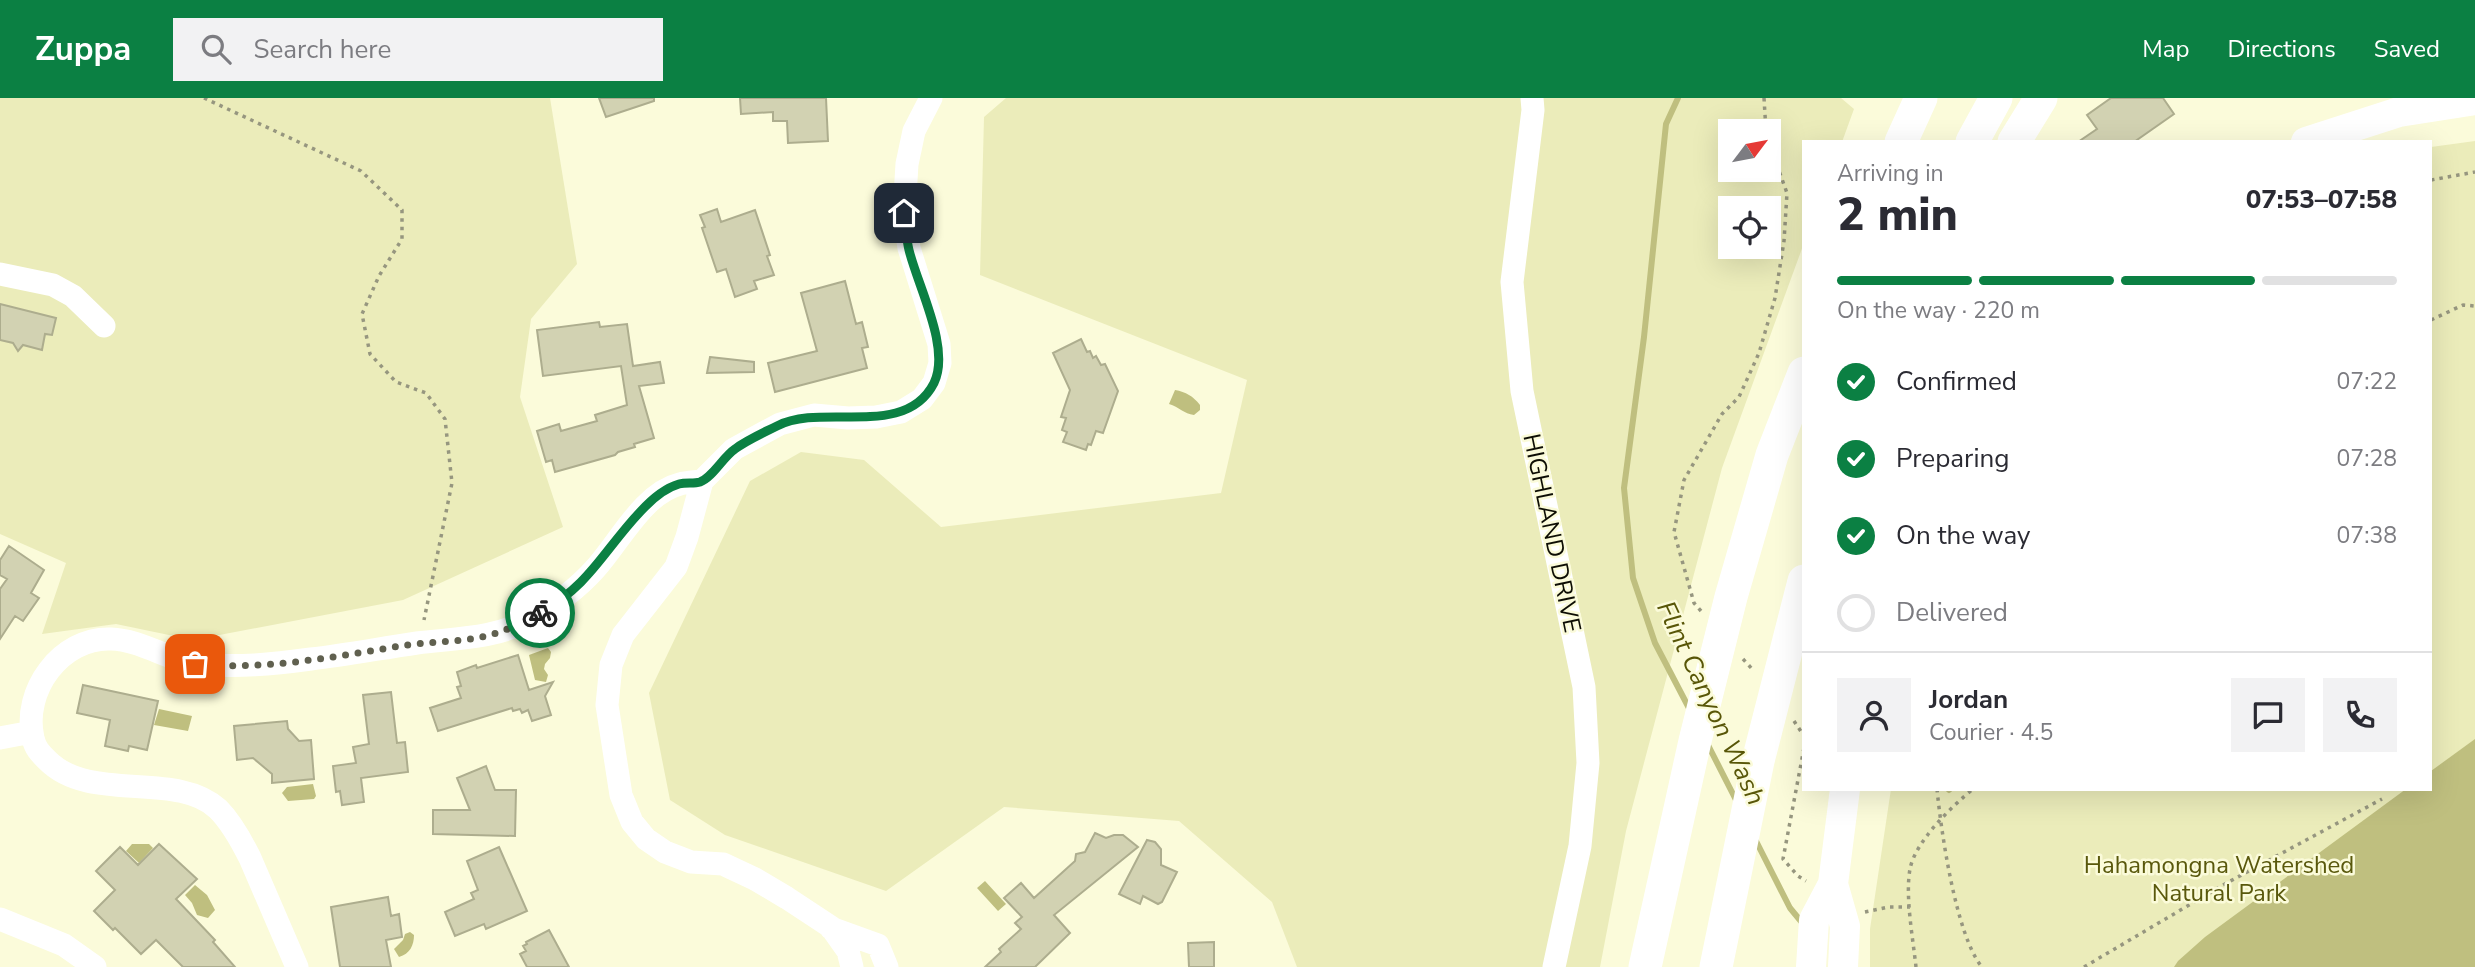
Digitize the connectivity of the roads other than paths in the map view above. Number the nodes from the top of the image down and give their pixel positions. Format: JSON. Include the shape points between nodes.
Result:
{"nodes":[{"id":1,"x":931,"y":98,"type":"edge"},
{"id":2,"x":1532,"y":98,"type":"edge"},
{"id":3,"x":1897,"y":98,"type":"edge"},
{"id":4,"x":1921,"y":98,"type":"edge"},
{"id":5,"x":1996,"y":98,"type":"edge"},
{"id":6,"x":2041,"y":98,"type":"edge"},
{"id":7,"x":2475,"y":100,"type":"edge"},
{"id":8,"x":1882,"y":140,"type":"edge"},
{"id":9,"x":1902,"y":140,"type":"edge"},
{"id":10,"x":1973,"y":140,"type":"edge"},
{"id":11,"x":2015,"y":140,"type":"edge"},
{"id":12,"x":2312,"y":140,"type":"edge"},
{"id":13,"x":0,"y":274,"type":"edge"},
{"id":14,"x":104,"y":326,"type":"dead end"},
{"id":15,"x":1802,"y":364,"type":"edge"},
{"id":16,"x":1802,"y":378,"type":"edge"},
{"id":17,"x":1772,"y":455,"type":"junction"},
{"id":18,"x":702,"y":481,"type":"junction"},
{"id":19,"x":1802,"y":590,"type":"edge"},
{"id":20,"x":32,"y":732,"type":"junction"},
{"id":21,"x":0,"y":738,"type":"edge"},
{"id":22,"x":1845,"y":791,"type":"edge"},
{"id":23,"x":1833,"y":884,"type":"junction"},
{"id":24,"x":0,"y":919,"type":"edge"},
{"id":25,"x":831,"y":928,"type":"junction"},
{"id":26,"x":95,"y":967,"type":"edge"},
{"id":27,"x":297,"y":967,"type":"edge"},
{"id":28,"x":852,"y":967,"type":"edge"},
{"id":29,"x":887,"y":967,"type":"edge"},
{"id":30,"x":1555,"y":967,"type":"edge"},
{"id":31,"x":1645,"y":967,"type":"edge"},
{"id":32,"x":1716,"y":967,"type":"edge"},
{"id":33,"x":1811,"y":967,"type":"edge"},
{"id":34,"x":1843,"y":967,"type":"edge"}],
"edges":[{"from":1,"to":18,"type":"street","via":[[914,131],[904,213],[909,248],[939,344],[934,383],[922,399],[901,412],[848,418],[814,415],[780,424],[734,449]]},
{"from":2,"to":30,"type":"street","name":"HIGHLAND DRIVE","via":[[1512,282],[1522,391],[1584,687],[1588,763],[1580,846]]},
{"from":3,"to":8,"type":"highway"},
{"from":4,"to":9,"type":"highway"},
{"from":5,"to":10,"type":"highway"},
{"from":6,"to":11,"type":"highway"},
{"from":7,"to":12,"type":"main road","via":[[2399,112]]},
{"from":13,"to":14,"type":"street","via":[[53,285],[73,296]]},
{"from":15,"to":17,"type":"highway"},
{"from":16,"to":17,"type":"highway"},
{"from":17,"to":31,"type":"highway","via":[[1724,623]]},
{"from":18,"to":20,"type":"street","via":[[678,484],[658,496],[590,574],[553,606],[500,632],[310,659],[222,666],[181,660],[111,639],[90,643],[68,651],[41,680],[31,717]]},
{"from":18,"to":25,"type":"street","via":[[676,567],[623,635],[611,666],[607,705],[621,795],[632,822],[665,852],[691,862],[723,864]]},
{"from":19,"to":32,"type":"highway","via":[[1758,761]]},
{"from":20,"to":21,"type":"street"},
{"from":20,"to":27,"type":"street","via":[[36,749],[60,772],[83,780],[174,790],[217,809],[242,841]]},
{"from":22,"to":23,"type":"main road"},
{"from":23,"to":33,"type":"main road","via":[[1814,920]]},
{"from":23,"to":34,"type":"main road","via":[[1845,926]]},
{"from":24,"to":26,"type":"street","via":[[64,945]]},
{"from":25,"to":28,"type":"street","via":[[848,951]]},
{"from":25,"to":29,"type":"street","via":[[878,945]]}]}
